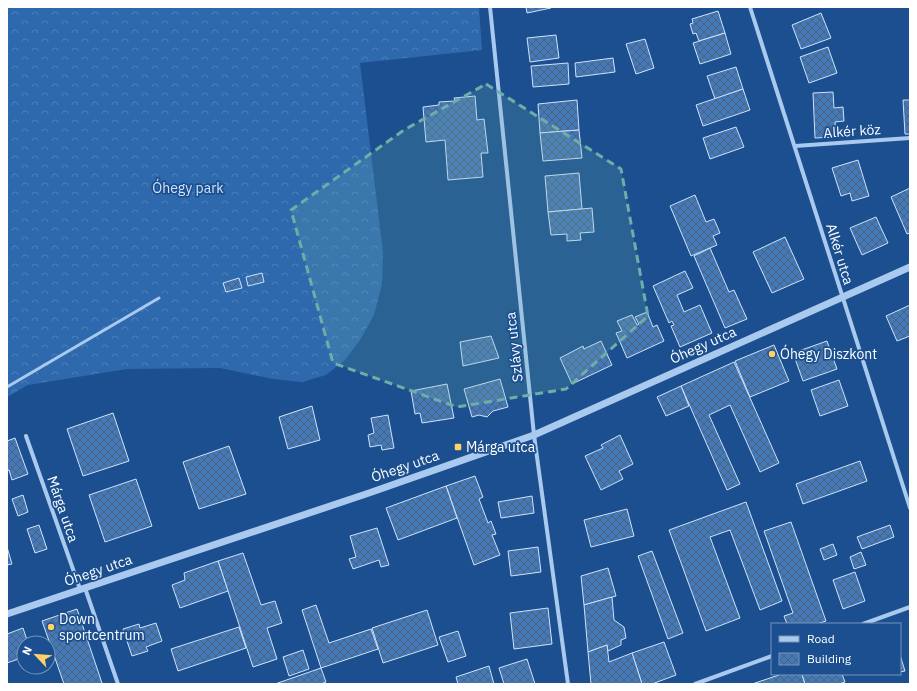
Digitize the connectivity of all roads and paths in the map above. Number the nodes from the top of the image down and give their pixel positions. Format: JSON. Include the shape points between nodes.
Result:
{"nodes":[{"id":1,"x":490,"y":7,"type":"edge"},
{"id":2,"x":750,"y":7,"type":"edge"},
{"id":3,"x":910,"y":138,"type":"edge"},
{"id":4,"x":795,"y":146,"type":"junction"},
{"id":5,"x":910,"y":267,"type":"edge"},
{"id":6,"x":842,"y":297,"type":"junction"},
{"id":7,"x":159,"y":298,"type":"dead end"},
{"id":8,"x":7,"y":387,"type":"edge"},
{"id":9,"x":534,"y":435,"type":"junction"},
{"id":10,"x":26,"y":436,"type":"dead end"},
{"id":11,"x":910,"y":508,"type":"edge"},
{"id":12,"x":83,"y":588,"type":"junction"},
{"id":13,"x":910,"y":607,"type":"edge"},
{"id":14,"x":7,"y":614,"type":"edge"},
{"id":15,"x":866,"y":623,"type":"edge"},
{"id":16,"x":771,"y":656,"type":"edge"},
{"id":17,"x":118,"y":684,"type":"edge"},
{"id":18,"x":568,"y":684,"type":"edge"},
{"id":19,"x":695,"y":684,"type":"edge"}],
"edges":[{"from":1,"to":9,"type":"street","name":"Szlávy utca"},
{"from":2,"to":4,"type":"street","name":"Alkér utca"},
{"from":3,"to":4,"type":"street","name":"Alkér köz"},
{"from":4,"to":6,"type":"street","name":"Alkér utca"},
{"from":5,"to":6,"type":"street","name":"Óhegy utca"},
{"from":6,"to":9,"type":"street","name":"Óhegy utca"},
{"from":6,"to":11,"type":"street","name":"Alkér utca"},
{"from":7,"to":8,"type":"lane"},
{"from":9,"to":12,"type":"street","name":"Óhegy utca"},
{"from":9,"to":18,"type":"street","name":"Szlávy utca"},
{"from":10,"to":12,"type":"street","name":"Márga utca"},
{"from":12,"to":14,"type":"street","name":"Óhegy utca"},
{"from":12,"to":17,"type":"street","name":"Márga utca"},
{"from":13,"to":15,"type":"street"},
{"from":16,"to":19,"type":"street"}]}
